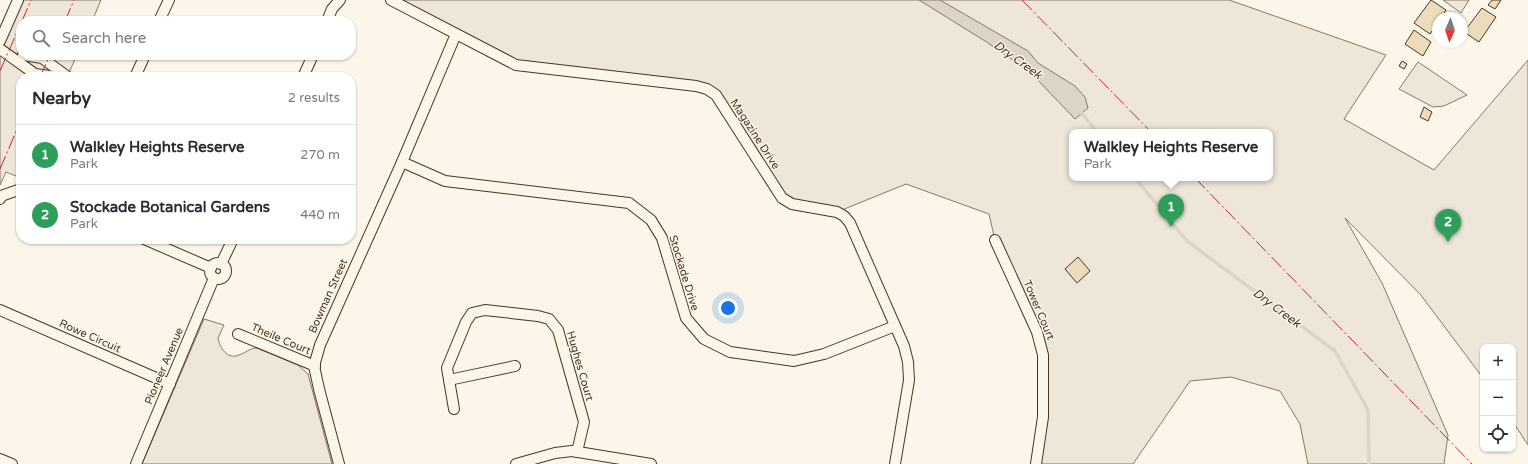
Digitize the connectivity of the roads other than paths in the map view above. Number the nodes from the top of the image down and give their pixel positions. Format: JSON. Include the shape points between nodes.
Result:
{"nodes":[{"id":1,"x":18,"y":0,"type":"edge"},
{"id":2,"x":169,"y":0,"type":"edge"},
{"id":3,"x":340,"y":0,"type":"edge"},
{"id":4,"x":391,"y":0,"type":"edge"},
{"id":5,"x":161,"y":16,"type":"edge"},
{"id":6,"x":329,"y":16,"type":"edge"},
{"id":7,"x":456,"y":34,"type":"junction"},
{"id":8,"x":0,"y":42,"type":"edge"},
{"id":9,"x":2,"y":50,"type":"edge"},
{"id":10,"x":16,"y":54,"type":"edge"},
{"id":11,"x":45,"y":60,"type":"edge"},
{"id":12,"x":143,"y":60,"type":"edge"},
{"id":13,"x":311,"y":60,"type":"edge"},
{"id":14,"x":32,"y":72,"type":"edge"},
{"id":15,"x":61,"y":72,"type":"edge"},
{"id":16,"x":137,"y":72,"type":"edge"},
{"id":17,"x":305,"y":72,"type":"edge"},
{"id":18,"x":402,"y":162,"type":"junction"},
{"id":19,"x":16,"y":191,"type":"edge"},
{"id":20,"x":0,"y":198,"type":"edge"},
{"id":21,"x":995,"y":240,"type":"dead end"},
{"id":22,"x":154,"y":244,"type":"edge"},
{"id":23,"x":231,"y":244,"type":"edge"},
{"id":24,"x":221,"y":264,"type":"junction"},
{"id":25,"x":213,"y":273,"type":"junction"},
{"id":26,"x":0,"y":310,"type":"edge"},
{"id":27,"x":895,"y":326,"type":"junction"},
{"id":28,"x":238,"y":334,"type":"dead end"},
{"id":29,"x":314,"y":366,"type":"junction"},
{"id":30,"x":515,"y":366,"type":"dead end"},
{"id":31,"x":449,"y":380,"type":"junction"},
{"id":32,"x":170,"y":384,"type":"junction"},
{"id":33,"x":454,"y":409,"type":"dead end"},
{"id":34,"x":577,"y":452,"type":"junction"},
{"id":35,"x":0,"y":459,"type":"edge"},
{"id":36,"x":12,"y":464,"type":"edge"},
{"id":37,"x":136,"y":464,"type":"edge"},
{"id":38,"x":338,"y":464,"type":"edge"},
{"id":39,"x":516,"y":464,"type":"edge"},
{"id":40,"x":651,"y":464,"type":"edge"},
{"id":41,"x":895,"y":464,"type":"edge"},
{"id":42,"x":1036,"y":464,"type":"edge"}],
"edges":[{"from":1,"to":8,"type":"street"},
{"from":2,"to":5,"type":"street"},
{"from":3,"to":6,"type":"street"},
{"from":4,"to":7,"type":"street","name":"Magazine Drive"},
{"from":7,"to":18,"type":"street","name":"Bowman Street"},
{"from":7,"to":27,"type":"street","name":"Magazine Drive","via":[[516,65],[696,86],[712,91],[782,198],[792,204],[837,212],[847,219]]},
{"from":9,"to":10,"type":"street"},
{"from":9,"to":14,"type":"street"},
{"from":11,"to":15,"type":"street"},
{"from":12,"to":16,"type":"street"},
{"from":13,"to":17,"type":"street"},
{"from":18,"to":27,"type":"street","name":"Stockade Drive","via":[[445,181],[629,204],[650,220],[662,238],[686,318],[704,339],[730,352],[794,361],[824,354]]},
{"from":18,"to":29,"type":"street","name":"Bowman Street","via":[[320,345]]},
{"from":19,"to":20,"type":"street"},
{"from":21,"to":42,"type":"street","name":"Tower Court","via":[[1037,332],[1043,354],[1044,417]]},
{"from":22,"to":25,"type":"street"},
{"from":23,"to":24,"type":"street"},
{"from":24,"to":25,"type":"street","via":[[215,264]]},
{"from":24,"to":25,"type":"street","via":[[226,269],[225,274],[221,278]]},
{"from":25,"to":32,"type":"street","name":"Pioneer Avenue"},
{"from":26,"to":32,"type":"street","name":"Rowe Circuit"},
{"from":27,"to":41,"type":"street","name":"Magazine Drive","via":[[906,353],[909,380]]},
{"from":28,"to":29,"type":"street","name":"Theile Court"},
{"from":29,"to":38,"type":"street","name":"Bowman Street"},
{"from":30,"to":31,"type":"street"},
{"from":31,"to":33,"type":"street","name":"Hughes Court"},
{"from":31,"to":34,"type":"street","name":"Hughes Court","via":[[447,368],[472,313],[485,310],[549,319],[558,330],[584,422]]},
{"from":32,"to":37,"type":"street","name":"Pioneer Avenue"},
{"from":34,"to":39,"type":"street","via":[[555,454]]},
{"from":34,"to":40,"type":"street"},
{"from":35,"to":36,"type":"street"}]}
